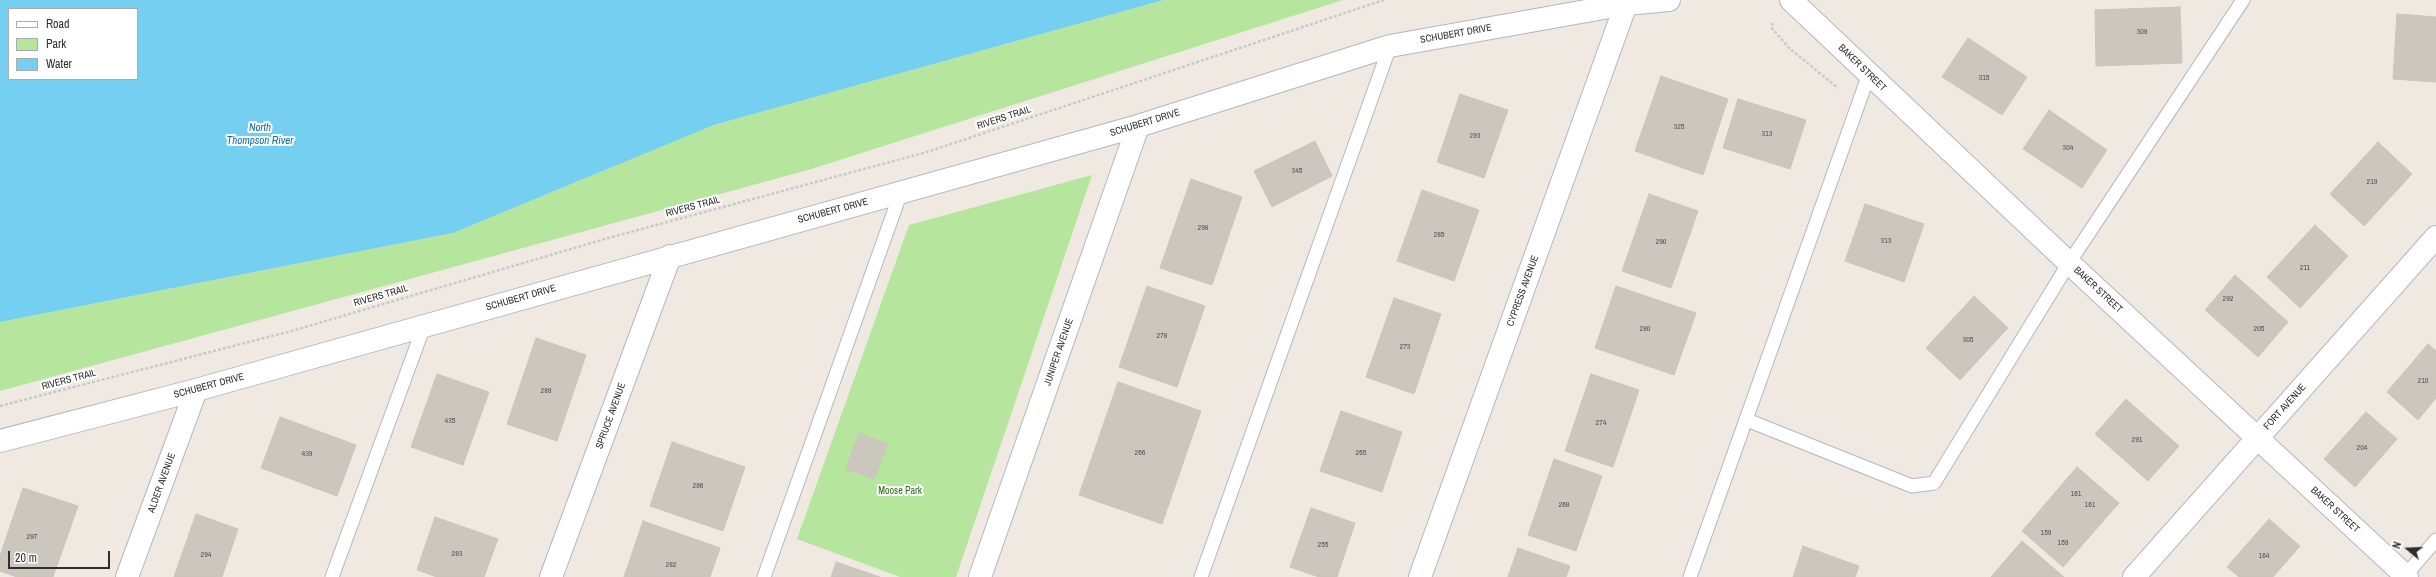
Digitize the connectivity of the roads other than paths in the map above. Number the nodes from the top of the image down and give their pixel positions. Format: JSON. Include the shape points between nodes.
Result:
{"nodes":[{"id":1,"x":1669,"y":0,"type":"edge"},
{"id":2,"x":1791,"y":0,"type":"edge"},
{"id":3,"x":2243,"y":0,"type":"edge"},
{"id":4,"x":1626,"y":4,"type":"junction"},
{"id":5,"x":1390,"y":46,"type":"junction"},
{"id":6,"x":1869,"y":74,"type":"junction"},
{"id":7,"x":1138,"y":126,"type":"junction"},
{"id":8,"x":901,"y":192,"type":"junction"},
{"id":9,"x":2436,"y":237,"type":"edge"},
{"id":10,"x":670,"y":256,"type":"junction"},
{"id":11,"x":2069,"y":263,"type":"junction"},
{"id":12,"x":424,"y":326,"type":"junction"},
{"id":13,"x":196,"y":390,"type":"junction"},
{"id":14,"x":1747,"y":420,"type":"junction"},
{"id":15,"x":2258,"y":438,"type":"junction"},
{"id":16,"x":0,"y":441,"type":"edge"},
{"id":17,"x":2436,"y":540,"type":"edge"},
{"id":18,"x":2405,"y":576,"type":"edge"},
{"id":19,"x":128,"y":577,"type":"edge"},
{"id":20,"x":332,"y":577,"type":"edge"},
{"id":21,"x":551,"y":577,"type":"edge"},
{"id":22,"x":764,"y":577,"type":"edge"},
{"id":23,"x":980,"y":577,"type":"edge"},
{"id":24,"x":1201,"y":577,"type":"edge"},
{"id":25,"x":1420,"y":577,"type":"edge"},
{"id":26,"x":1690,"y":577,"type":"edge"},
{"id":27,"x":2134,"y":577,"type":"edge"}],
"edges":[{"from":1,"to":4,"type":"street","name":"SCHUBERT DRIVE"},
{"from":2,"to":6,"type":"street","name":"BAKER STREET"},
{"from":3,"to":11,"type":"lane"},
{"from":4,"to":5,"type":"street","name":"SCHUBERT DRIVE"},
{"from":4,"to":25,"type":"street","name":"CYPRESS AVENUE"},
{"from":5,"to":7,"type":"street","name":"SCHUBERT DRIVE"},
{"from":5,"to":24,"type":"lane"},
{"from":6,"to":11,"type":"street","name":"BAKER STREET"},
{"from":6,"to":14,"type":"lane"},
{"from":7,"to":8,"type":"street","name":"SCHUBERT DRIVE"},
{"from":7,"to":23,"type":"street","name":"JUNIPER AVENUE"},
{"from":8,"to":10,"type":"street","name":"SCHUBERT DRIVE"},
{"from":8,"to":22,"type":"lane"},
{"from":9,"to":15,"type":"street","name":"FORT AVENUE"},
{"from":10,"to":12,"type":"street","name":"SCHUBERT DRIVE"},
{"from":10,"to":21,"type":"street","name":"SPRUCE AVENUE"},
{"from":11,"to":14,"type":"lane","via":[[1934,483],[1912,486]]},
{"from":11,"to":15,"type":"street","name":"BAKER STREET"},
{"from":12,"to":13,"type":"street","name":"SCHUBERT DRIVE"},
{"from":12,"to":20,"type":"lane"},
{"from":13,"to":16,"type":"street","name":"SCHUBERT DRIVE"},
{"from":13,"to":19,"type":"street","name":"ALDER AVENUE"},
{"from":14,"to":26,"type":"lane"},
{"from":15,"to":18,"type":"street","name":"BAKER STREET"},
{"from":15,"to":27,"type":"street","name":"FORT AVENUE"},
{"from":17,"to":18,"type":"lane"}]}
